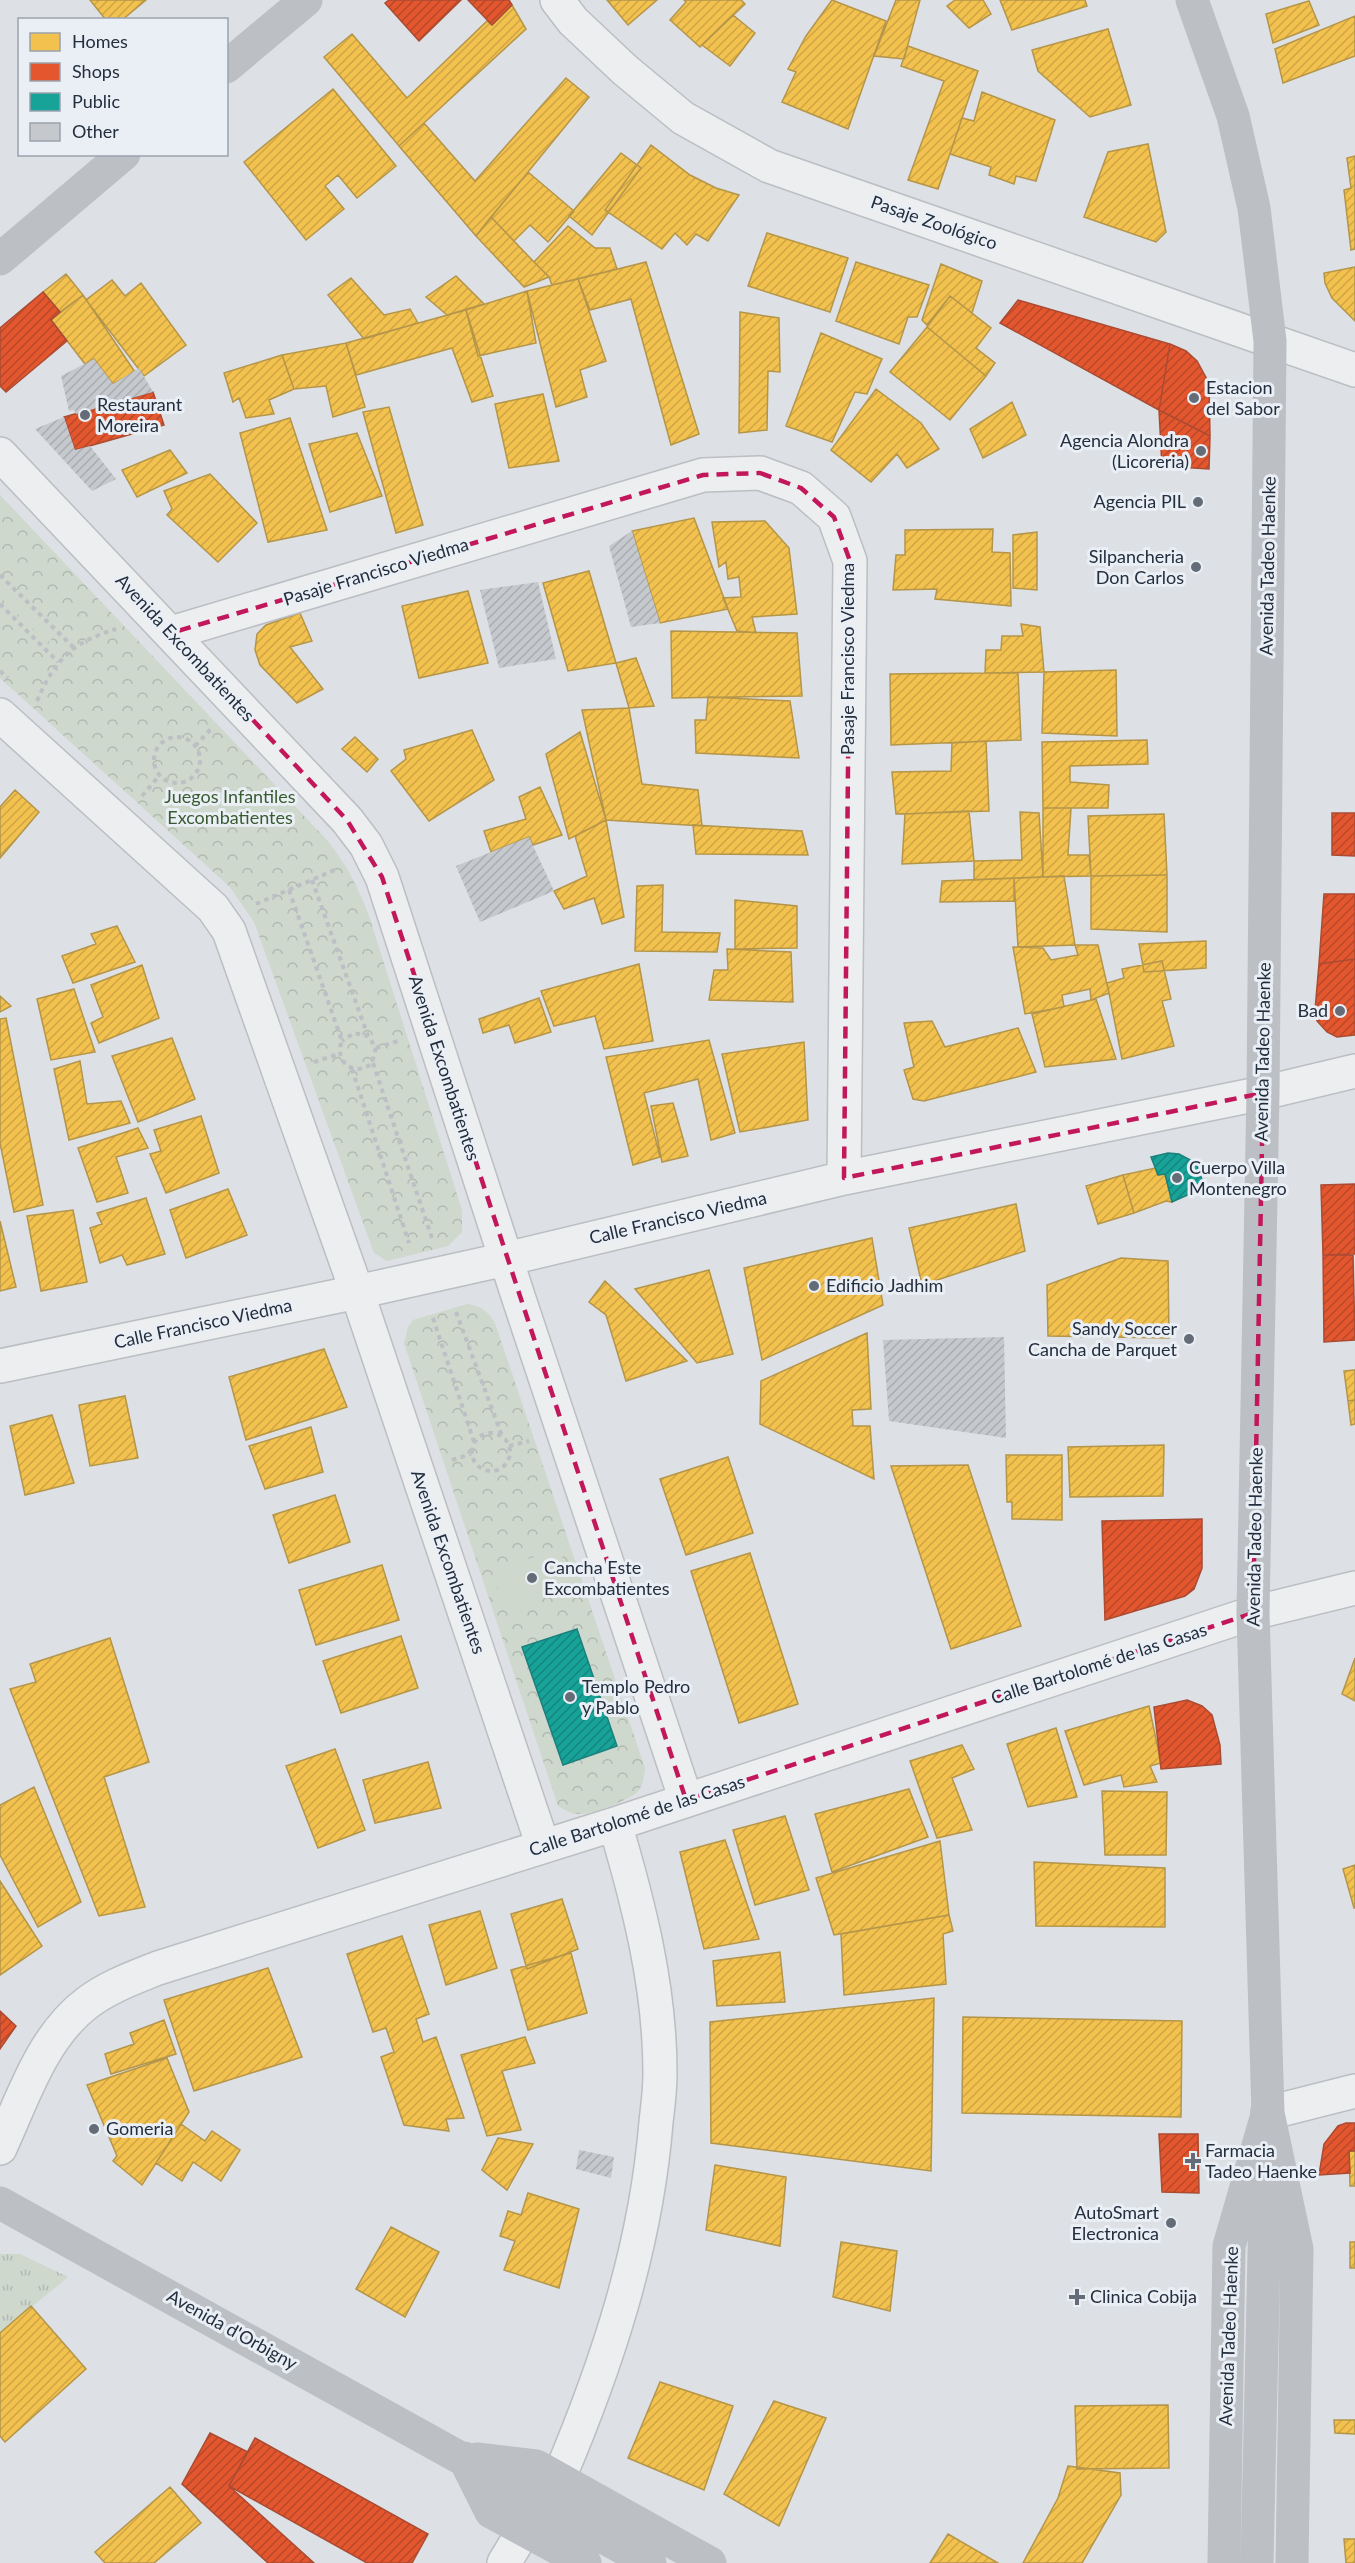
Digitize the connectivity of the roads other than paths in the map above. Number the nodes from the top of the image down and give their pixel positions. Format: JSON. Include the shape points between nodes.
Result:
{"nodes":[{"id":1,"x":306,"y":0,"type":"edge"},
{"id":2,"x":557,"y":0,"type":"edge"},
{"id":3,"x":1192,"y":0,"type":"edge"},
{"id":4,"x":228,"y":66,"type":"edge"},
{"id":5,"x":122,"y":156,"type":"edge"},
{"id":6,"x":0,"y":259,"type":"edge"},
{"id":7,"x":1270,"y":341,"type":"junction"},
{"id":8,"x":1355,"y":370,"type":"edge"},
{"id":9,"x":0,"y":454,"type":"edge"},
{"id":10,"x":171,"y":633,"type":"junction"},
{"id":11,"x":0,"y":715,"type":"edge"},
{"id":12,"x":1355,"y":1071,"type":"edge"},
{"id":13,"x":1263,"y":1093,"type":"junction"},
{"id":14,"x":844,"y":1178,"type":"junction"},
{"id":15,"x":506,"y":1259,"type":"junction"},
{"id":16,"x":357,"y":1292,"type":"junction"},
{"id":17,"x":0,"y":1366,"type":"edge"},
{"id":18,"x":1355,"y":1588,"type":"edge"},
{"id":19,"x":1253,"y":1613,"type":"junction"},
{"id":20,"x":686,"y":1800,"type":"junction"},
{"id":21,"x":615,"y":1824,"type":"junction"},
{"id":22,"x":543,"y":1846,"type":"junction"},
{"id":23,"x":1355,"y":2091,"type":"edge"},
{"id":24,"x":1268,"y":2113,"type":"junction"},
{"id":25,"x":0,"y":2148,"type":"edge"},
{"id":26,"x":0,"y":2203,"type":"edge"},
{"id":27,"x":464,"y":2458,"type":"junction"},
{"id":28,"x":558,"y":2480,"type":"junction"},
{"id":29,"x":524,"y":2530,"type":"junction"},
{"id":30,"x":504,"y":2563,"type":"edge"},
{"id":31,"x":585,"y":2563,"type":"edge"},
{"id":32,"x":650,"y":2563,"type":"edge"},
{"id":33,"x":710,"y":2563,"type":"edge"},
{"id":34,"x":1224,"y":2563,"type":"edge"},
{"id":35,"x":1257,"y":2563,"type":"edge"},
{"id":36,"x":1292,"y":2563,"type":"edge"}],
"edges":[{"from":1,"to":4,"type":"main road"},
{"from":2,"to":7,"type":"street","name":"Pasaje Zoológico","via":[[573,21],[625,70],[683,118],[769,166]]},
{"from":3,"to":7,"type":"main road","name":"Avenida Tadeo Haenke","via":[[1233,116],[1254,208]]},
{"from":5,"to":6,"type":"main road"},
{"from":7,"to":8,"type":"street","name":"Pasaje Zoológico"},
{"from":7,"to":13,"type":"main road","name":"Avenida Tadeo Haenke"},
{"from":9,"to":10,"type":"street","name":"Avenida Excombatientes"},
{"from":10,"to":14,"type":"street","name":"Pasaje Francisco Viedma","via":[[704,475],[760,474],[801,488],[834,517],[850,561]]},
{"from":10,"to":15,"type":"street","name":"Avenida Excombatientes","via":[[366,845],[382,877]]},
{"from":11,"to":16,"type":"street","name":"Avenida Excombatientes","via":[[222,919]]},
{"from":12,"to":13,"type":"street","name":"Calle Francisco Viedma"},
{"from":13,"to":14,"type":"street","name":"Calle Francisco Viedma"},
{"from":13,"to":19,"type":"main road","name":"Avenida Tadeo Haenke"},
{"from":14,"to":15,"type":"street","name":"Calle Francisco Viedma"},
{"from":15,"to":16,"type":"street","name":"Calle Francisco Viedma"},
{"from":15,"to":20,"type":"street","name":"Avenida Excombatientes"},
{"from":16,"to":17,"type":"street","name":"Calle Francisco Viedma"},
{"from":16,"to":22,"type":"street","name":"Avenida Excombatientes"},
{"from":18,"to":19,"type":"street","name":"Calle Bartolomé de las Casas"},
{"from":19,"to":20,"type":"street","name":"Calle Bartolomé de las Casas"},
{"from":19,"to":24,"type":"main road","name":"Avenida Tadeo Haenke"},
{"from":20,"to":21,"type":"street","name":"Calle Bartolomé de las Casas"},
{"from":21,"to":22,"type":"street","name":"Calle Bartolomé de las Casas"},
{"from":21,"to":28,"type":"street","via":[[639,1905],[654,1989],[660,2073],[654,2154],[619,2319],[592,2400]]},
{"from":22,"to":25,"type":"street","name":"Calle Bartolomé de las Casas","via":[[115,1985],[87,2003],[64,2025],[43,2055]]},
{"from":23,"to":24,"type":"street"},
{"from":24,"to":34,"type":"main road","name":"Avenida Tadeo Haenke","via":[[1229,2246]]},
{"from":24,"to":35,"type":"main road"},
{"from":24,"to":36,"type":"main road","name":"Avenida Tadeo Haenke","via":[[1297,2249]]},
{"from":26,"to":27,"type":"main road","name":"Avenida d'Orbigny"},
{"from":27,"to":28,"type":"main road","name":"Avenida d'Orbigny","via":[[536,2466]]},
{"from":27,"to":29,"type":"main road","via":[[491,2512]]},
{"from":27,"to":32,"type":"main road"},
{"from":28,"to":33,"type":"main road","name":"Avenida d'Orbigny"},
{"from":29,"to":30,"type":"street"},
{"from":29,"to":31,"type":"main road"}]}
